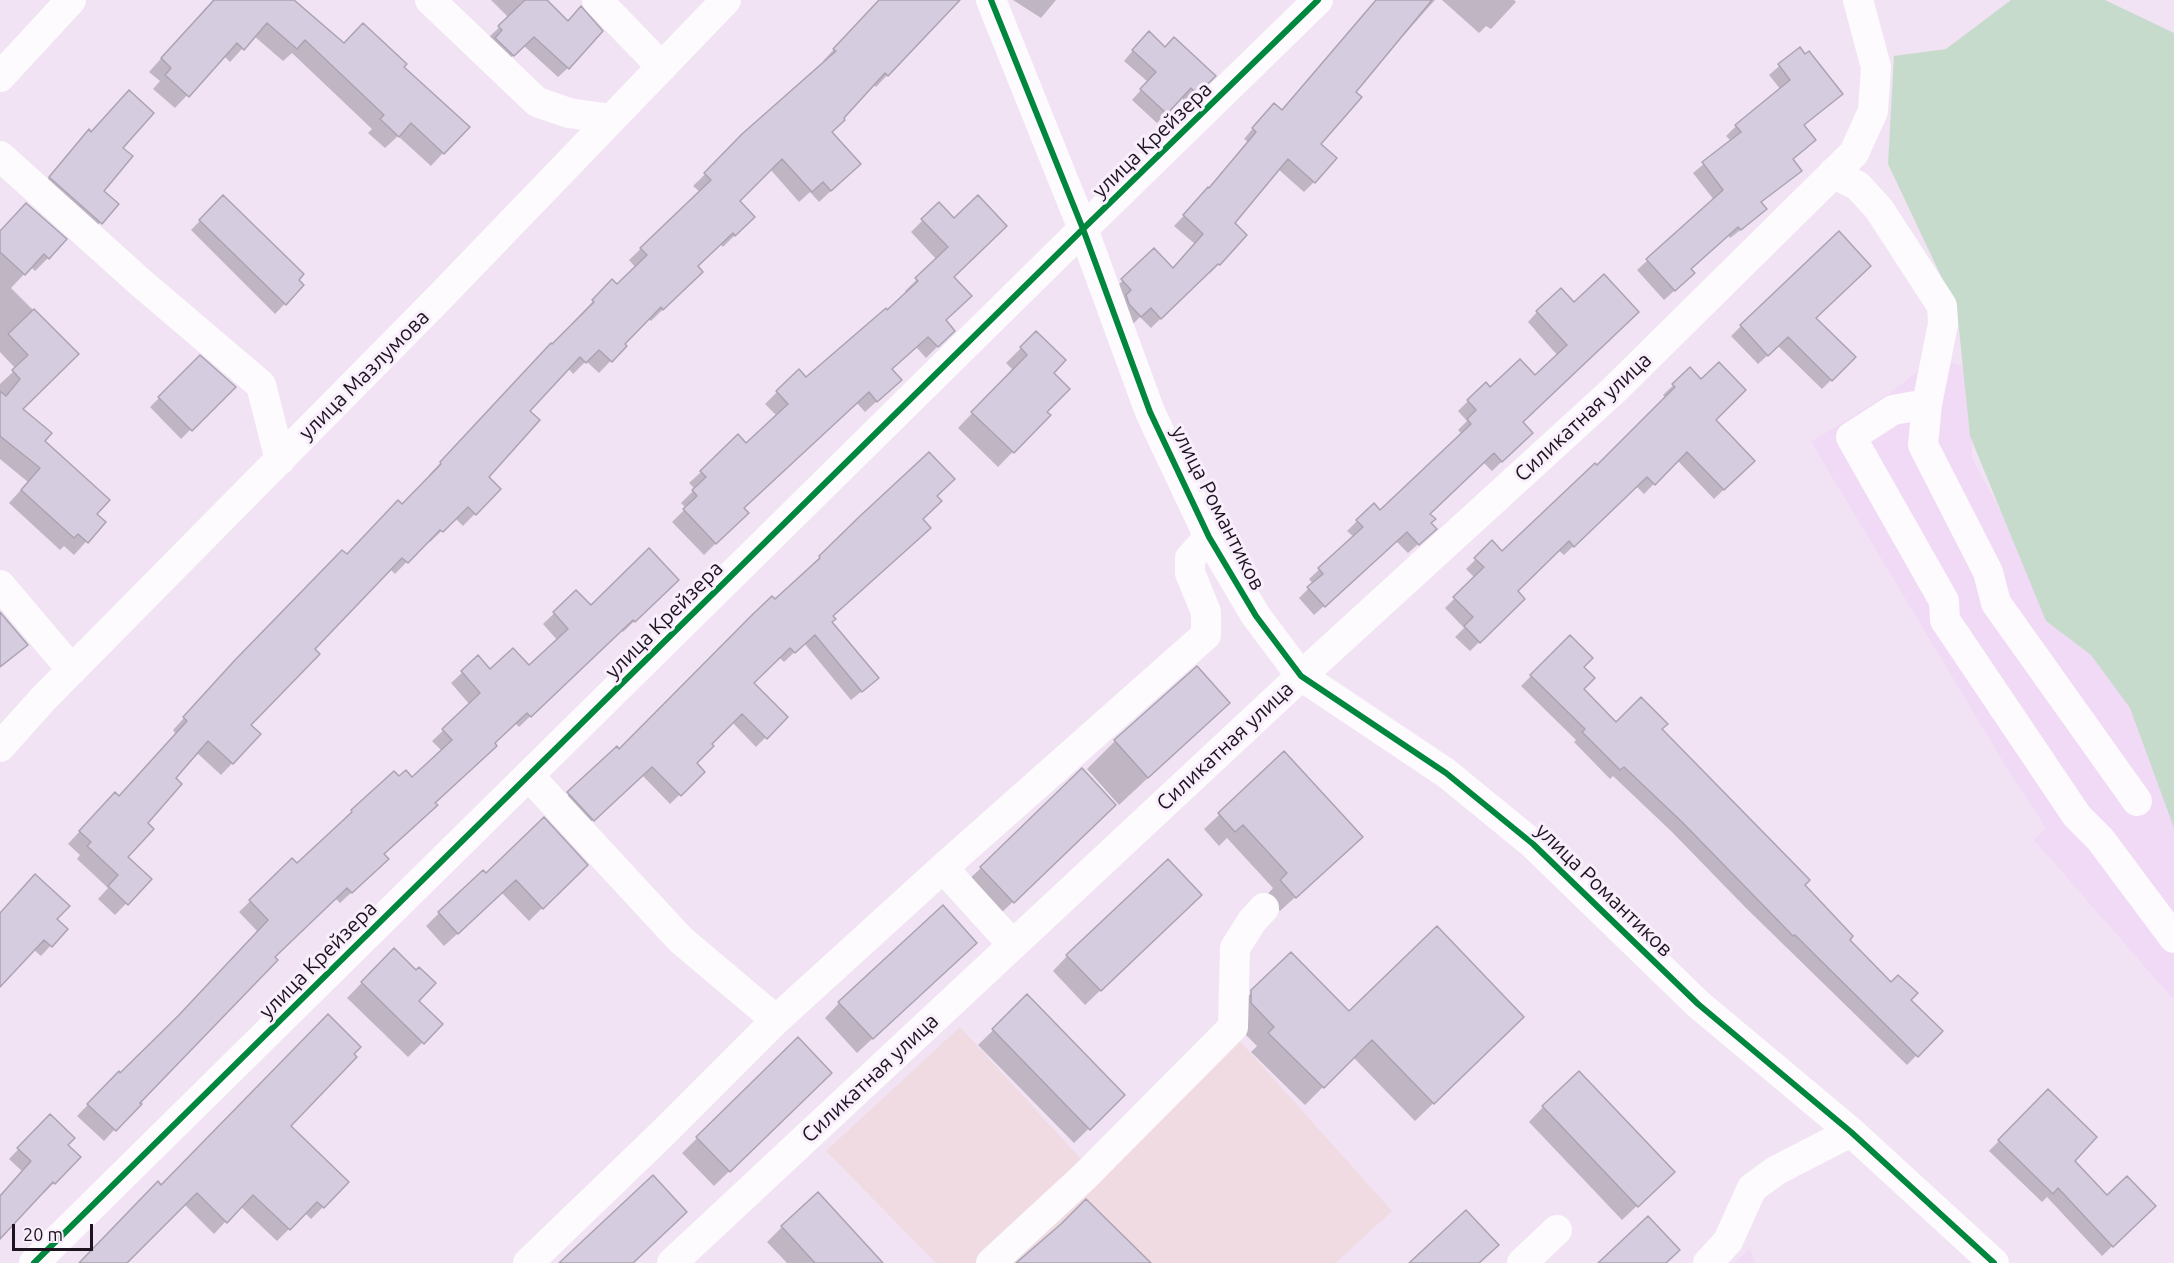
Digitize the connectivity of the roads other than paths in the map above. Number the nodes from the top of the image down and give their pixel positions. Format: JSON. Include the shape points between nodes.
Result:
{"nodes":[{"id":1,"x":71,"y":0,"type":"edge"},
{"id":2,"x":430,"y":0,"type":"edge"},
{"id":3,"x":597,"y":0,"type":"edge"},
{"id":4,"x":726,"y":0,"type":"edge"},
{"id":5,"x":991,"y":0,"type":"edge"},
{"id":6,"x":1318,"y":0,"type":"edge"},
{"id":7,"x":1858,"y":0,"type":"edge"},
{"id":8,"x":662,"y":67,"type":"junction"},
{"id":9,"x":0,"y":77,"type":"edge"},
{"id":10,"x":611,"y":119,"type":"junction"},
{"id":11,"x":0,"y":156,"type":"edge"},
{"id":12,"x":1833,"y":173,"type":"junction"},
{"id":13,"x":1083,"y":229,"type":"junction"},
{"id":14,"x":1927,"y":404,"type":"junction"},
{"id":15,"x":280,"y":460,"type":"junction"},
{"id":16,"x":1209,"y":537,"type":"junction"},
{"id":17,"x":0,"y":585,"type":"edge"},
{"id":18,"x":72,"y":670,"type":"junction"},
{"id":19,"x":1301,"y":676,"type":"junction"},
{"id":20,"x":0,"y":747,"type":"edge"},
{"id":21,"x":529,"y":776,"type":"junction"},
{"id":22,"x":2137,"y":801,"type":"dead end"},
{"id":23,"x":943,"y":868,"type":"junction"},
{"id":24,"x":1264,"y":908,"type":"dead end"},
{"id":25,"x":2174,"y":938,"type":"edge"},
{"id":26,"x":1013,"y":945,"type":"junction"},
{"id":27,"x":776,"y":1020,"type":"junction"},
{"id":28,"x":1851,"y":1132,"type":"junction"},
{"id":29,"x":1557,"y":1230,"type":"dead end"},
{"id":30,"x":1732,"y":1252,"type":"edge"},
{"id":31,"x":34,"y":1263,"type":"edge"},
{"id":32,"x":528,"y":1263,"type":"edge"},
{"id":33,"x":672,"y":1263,"type":"edge"},
{"id":34,"x":992,"y":1263,"type":"edge"},
{"id":35,"x":1522,"y":1263,"type":"edge"},
{"id":36,"x":1708,"y":1263,"type":"edge"},
{"id":37,"x":1994,"y":1263,"type":"edge"}],
"edges":[{"from":1,"to":9,"type":"street"},
{"from":2,"to":10,"type":"street","via":[[537,102]]},
{"from":3,"to":8,"type":"street"},
{"from":4,"to":8,"type":"street","name":"улица Мазлумова"},
{"from":5,"to":13,"type":"street","name":"улица Романтиков"},
{"from":6,"to":13,"type":"street","name":"улица Крейзера"},
{"from":7,"to":12,"type":"street","name":"Силикатная улица","via":[[1876,67],[1873,111],[1854,153]]},
{"from":8,"to":10,"type":"street","name":"улица Мазлумова"},
{"from":10,"to":15,"type":"street","name":"улица Мазлумова"},
{"from":11,"to":15,"type":"street","via":[[261,385]]},
{"from":12,"to":14,"type":"street","via":[[1858,186],[1879,209],[1942,306],[1943,324]]},
{"from":12,"to":19,"type":"street","name":"Силикатная улица","via":[[1614,390]]},
{"from":13,"to":16,"type":"street","name":"улица Романтиков","via":[[1150,412]]},
{"from":13,"to":21,"type":"street","name":"улица Крейзера"},
{"from":14,"to":22,"type":"street","via":[[1923,445],[1988,572],[1996,603]]},
{"from":14,"to":25,"type":"street","via":[[1893,410],[1851,437],[1944,601],[1946,620],[2077,816],[2100,839]]},
{"from":15,"to":18,"type":"street","name":"улица Мазлумова"},
{"from":16,"to":19,"type":"street","name":"улица Романтиков","via":[[1256,616]]},
{"from":16,"to":23,"type":"street","via":[[1190,558],[1190,573],[1206,612],[1206,635]]},
{"from":17,"to":18,"type":"street"},
{"from":18,"to":20,"type":"street","name":"улица Мазлумова"},
{"from":19,"to":26,"type":"street","name":"Силикатная улица"},
{"from":19,"to":28,"type":"street","name":"улица Романтиков","via":[[1446,773],[1533,844],[1698,1004]]},
{"from":21,"to":27,"type":"street","via":[[681,940]]},
{"from":21,"to":31,"type":"street","name":"улица Крейзера"},
{"from":23,"to":26,"type":"street"},
{"from":23,"to":27,"type":"street"},
{"from":24,"to":34,"type":"street","via":[[1235,948],[1233,1027]]},
{"from":26,"to":33,"type":"street","name":"Силикатная улица"},
{"from":27,"to":32,"type":"street"},
{"from":28,"to":30,"type":"street","via":[[1777,1170],[1752,1188]]},
{"from":28,"to":37,"type":"street","name":"улица Романтиков"},
{"from":29,"to":35,"type":"street"},
{"from":30,"to":36,"type":"street"}]}
